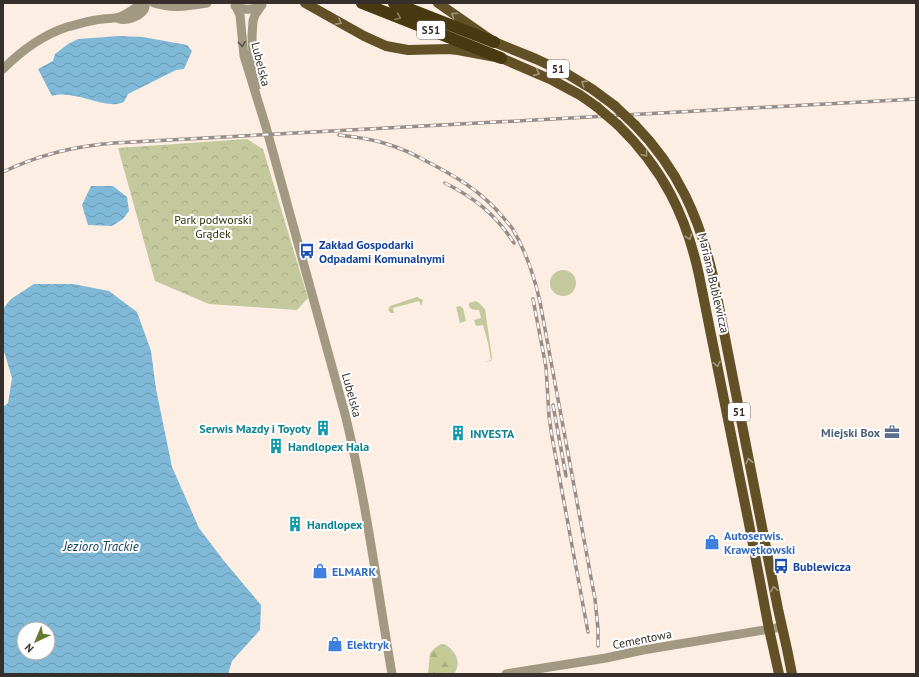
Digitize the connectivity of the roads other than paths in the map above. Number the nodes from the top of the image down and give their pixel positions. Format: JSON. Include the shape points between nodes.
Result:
{"nodes":[{"id":1,"x":143,"y":3,"type":"edge"},
{"id":2,"x":146,"y":3,"type":"edge"},
{"id":3,"x":154,"y":3,"type":"edge"},
{"id":4,"x":161,"y":3,"type":"edge"},
{"id":5,"x":180,"y":3,"type":"edge"},
{"id":6,"x":207,"y":3,"type":"edge"},
{"id":7,"x":305,"y":3,"type":"edge"},
{"id":8,"x":362,"y":3,"type":"edge"},
{"id":9,"x":394,"y":3,"type":"edge"},
{"id":10,"x":438,"y":3,"type":"edge"},
{"id":11,"x":263,"y":4,"type":"edge"},
{"id":12,"x":234,"y":5,"type":"edge"},
{"id":13,"x":114,"y":18,"type":"junction"},
{"id":14,"x":494,"y":42,"type":"junction"},
{"id":15,"x":501,"y":58,"type":"junction"},
{"id":16,"x":3,"y":68,"type":"edge"},
{"id":17,"x":266,"y":127,"type":"junction"},
{"id":18,"x":782,"y":627,"type":"junction"},
{"id":19,"x":769,"y":629,"type":"junction"},
{"id":20,"x":392,"y":674,"type":"edge"},
{"id":21,"x":506,"y":674,"type":"edge"},
{"id":22,"x":778,"y":674,"type":"edge"},
{"id":23,"x":792,"y":674,"type":"edge"}],
"edges":[{"from":1,"to":13,"type":"street"},
{"from":2,"to":13,"type":"street","via":[[143,11],[134,18]]},
{"from":3,"to":6,"type":"street","via":[[179,7]]},
{"from":4,"to":5,"type":"street"},
{"from":7,"to":15,"type":"main road","one_way":true,"via":[[386,46],[408,50],[449,49]]},
{"from":8,"to":15,"type":"highway","name":"Mariana Bublewicza","number":"S51","one_way":true},
{"from":9,"to":14,"type":"highway","name":"Mariana Bublewicza","number":"S51"},
{"from":14,"to":10,"type":"main road","one_way":true},
{"from":11,"to":12,"type":"street","via":[[249,10]]},
{"from":11,"to":17,"type":"street","name":"Lubelska","via":[[253,21],[253,58]]},
{"from":12,"to":17,"type":"street","name":"Lubelska","one_way":true,"via":[[240,15],[244,56]]},
{"from":13,"to":16,"type":"street","via":[[89,21],[48,35],[26,48]]},
{"from":18,"to":14,"type":"main road","name":"Mariana Bublewicza","number":"51","one_way":true,"bridge":true,"via":[[712,276],[693,210],[659,152],[635,124],[615,106],[568,74]]},
{"from":15,"to":19,"type":"main road","name":"Mariana Bublewicza","number":"51","one_way":true,"bridge":true,"via":[[580,95],[618,125],[641,149],[662,178],[680,212],[700,275]]},
{"from":17,"to":20,"type":"street","name":"Lubelska","via":[[353,445]]},
{"from":18,"to":19,"type":"street","name":"Cementowa"},
{"from":18,"to":23,"type":"main road","number":"51"},
{"from":19,"to":21,"type":"street","name":"Cementowa"},
{"from":19,"to":22,"type":"main road","number":"51"}]}
